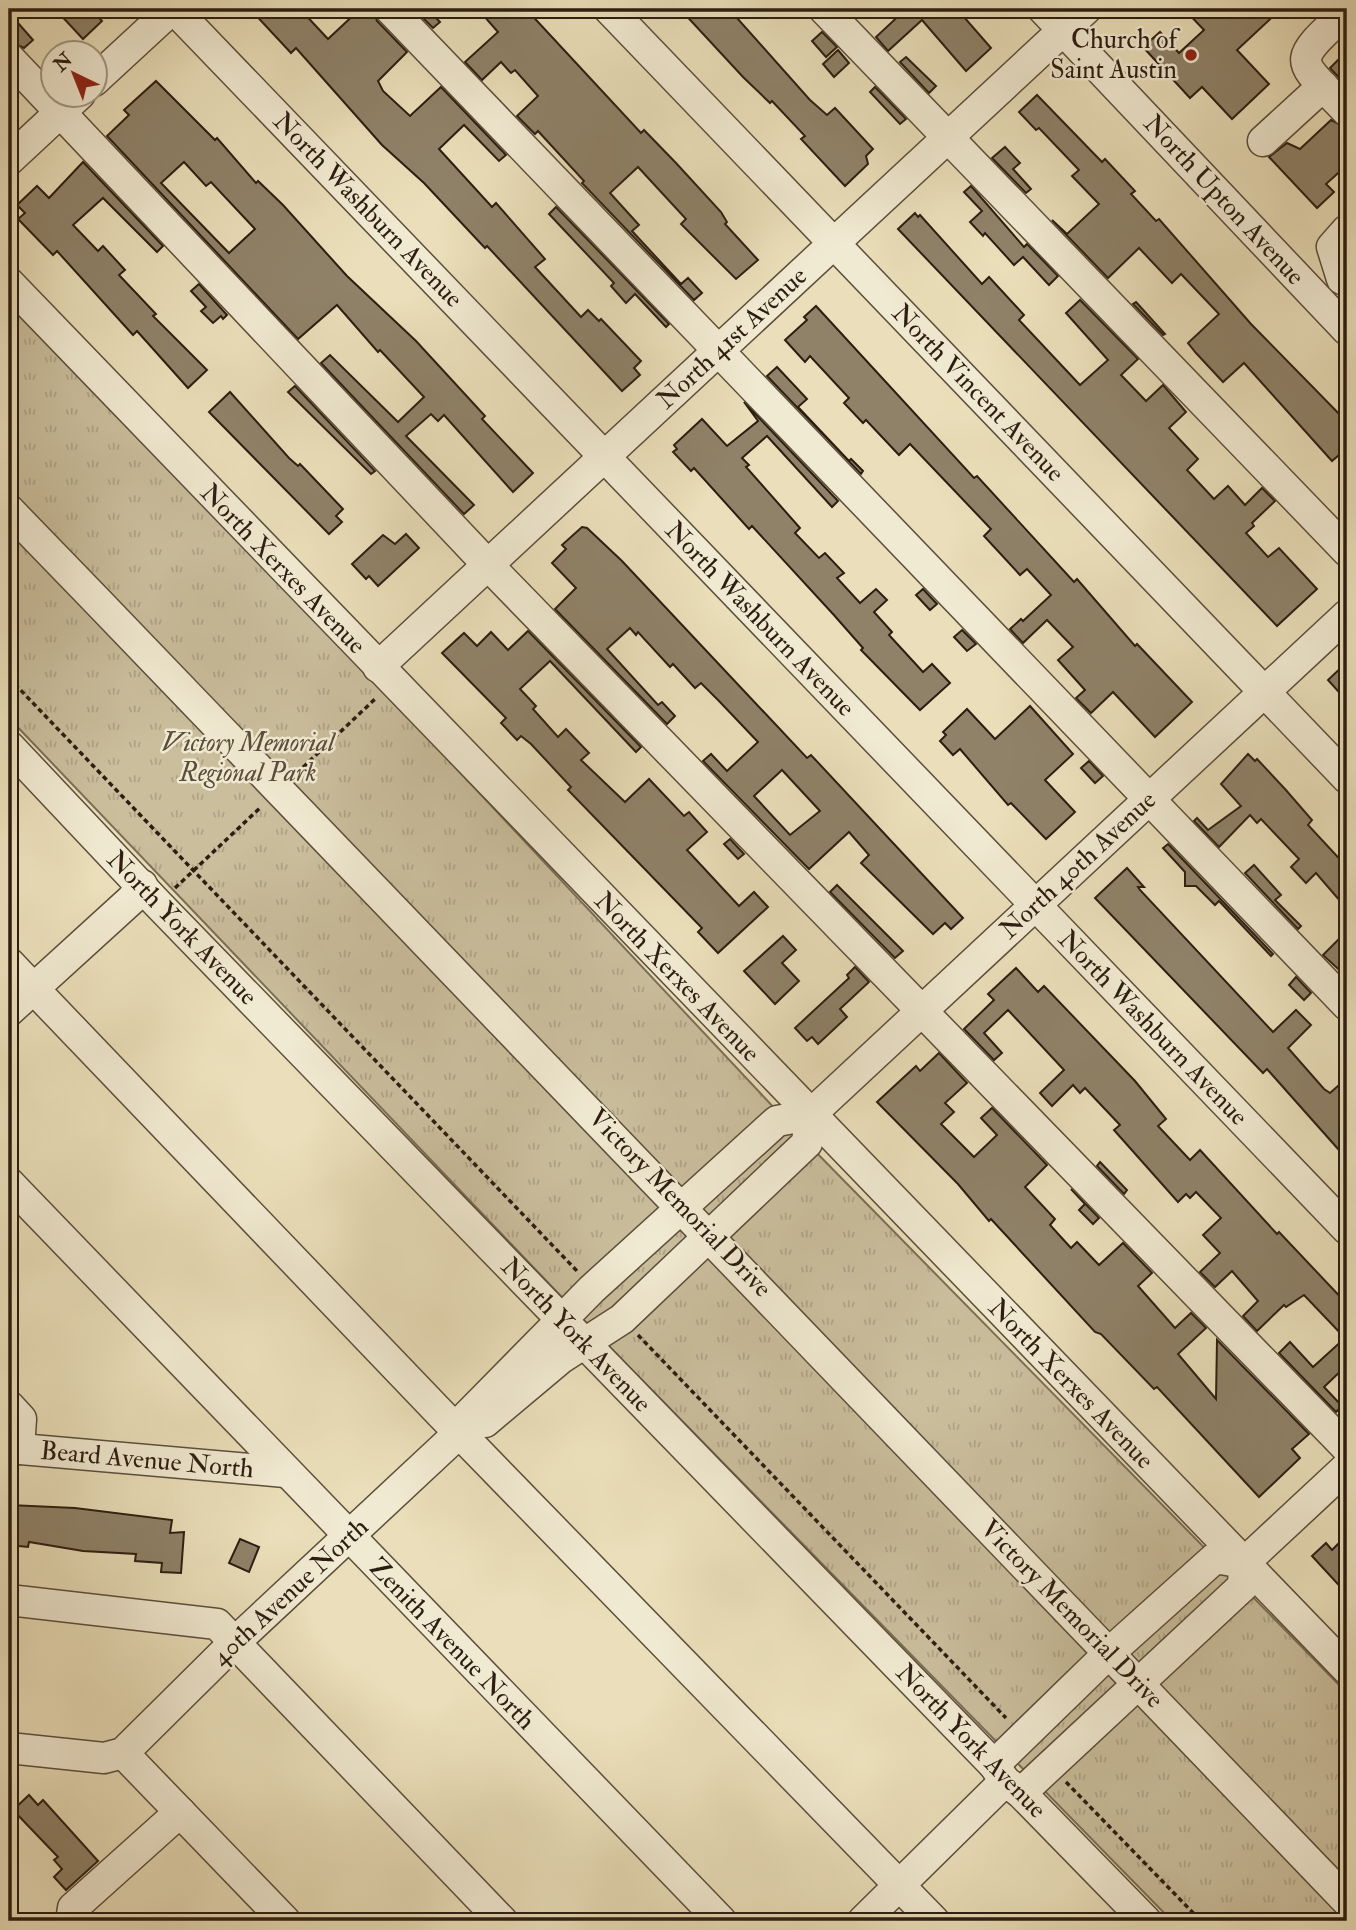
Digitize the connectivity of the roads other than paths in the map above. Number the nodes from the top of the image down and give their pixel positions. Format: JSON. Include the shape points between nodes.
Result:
{"nodes":[{"id":1,"x":173,"y":9,"type":"edge"},
{"id":2,"x":390,"y":9,"type":"edge"},
{"id":3,"x":609,"y":9,"type":"edge"},
{"id":4,"x":824,"y":9,"type":"edge"},
{"id":5,"x":1086,"y":9,"type":"edge"},
{"id":6,"x":1347,"y":11,"type":"edge"},
{"id":7,"x":1053,"y":19,"type":"edge"},
{"id":8,"x":9,"y":58,"type":"edge"},
{"id":9,"x":108,"y":68,"type":"edge"},
{"id":10,"x":38,"y":79,"type":"edge"},
{"id":11,"x":1323,"y":86,"type":"junction"},
{"id":12,"x":65,"y":108,"type":"edge"},
{"id":13,"x":75,"y":108,"type":"edge"},
{"id":14,"x":1347,"y":111,"type":"edge"},
{"id":15,"x":948,"y":137,"type":"junction"},
{"id":16,"x":1263,"y":141,"type":"dead end"},
{"id":17,"x":9,"y":160,"type":"edge"},
{"id":18,"x":1347,"y":230,"type":"edge"},
{"id":19,"x":834,"y":243,"type":"junction"},
{"id":20,"x":1344,"y":280,"type":"edge"},
{"id":21,"x":9,"y":283,"type":"edge"},
{"id":22,"x":1318,"y":300,"type":"junction"},
{"id":23,"x":1347,"y":330,"type":"edge"},
{"id":24,"x":719,"y":350,"type":"junction"},
{"id":25,"x":604,"y":456,"type":"junction"},
{"id":26,"x":9,"y":510,"type":"edge"},
{"id":27,"x":1347,"y":551,"type":"edge"},
{"id":28,"x":488,"y":565,"type":"junction"},
{"id":29,"x":1347,"y":615,"type":"edge"},
{"id":30,"x":378,"y":667,"type":"junction"},
{"id":31,"x":1264,"y":692,"type":"junction"},
{"id":32,"x":9,"y":746,"type":"edge"},
{"id":33,"x":1347,"y":778,"type":"edge"},
{"id":34,"x":1149,"y":799,"type":"junction"},
{"id":35,"x":142,"y":885,"type":"junction"},
{"id":36,"x":1035,"y":905,"type":"junction"},
{"id":37,"x":9,"y":963,"type":"edge"},
{"id":38,"x":34,"y":989,"type":"junction"},
{"id":39,"x":1347,"y":1004,"type":"edge"},
{"id":40,"x":9,"y":1011,"type":"edge"},
{"id":41,"x":920,"y":1012,"type":"junction"},
{"id":42,"x":810,"y":1115,"type":"junction"},
{"id":43,"x":9,"y":1183,"type":"edge"},
{"id":44,"x":683,"y":1206,"type":"junction"},
{"id":45,"x":1347,"y":1229,"type":"edge"},
{"id":46,"x":712,"y":1235,"type":"junction"},
{"id":47,"x":562,"y":1320,"type":"junction"},
{"id":48,"x":585,"y":1345,"type":"junction"},
{"id":49,"x":9,"y":1406,"type":"edge"},
{"id":50,"x":459,"y":1433,"type":"junction"},
{"id":51,"x":14,"y":1448,"type":"edge"},
{"id":52,"x":1347,"y":1448,"type":"edge"},
{"id":53,"x":1347,"y":1467,"type":"edge"},
{"id":54,"x":285,"y":1472,"type":"junction"},
{"id":55,"x":349,"y":1538,"type":"junction"},
{"id":56,"x":1244,"y":1563,"type":"junction"},
{"id":57,"x":9,"y":1600,"type":"edge"},
{"id":58,"x":234,"y":1643,"type":"junction"},
{"id":59,"x":1108,"y":1654,"type":"junction"},
{"id":60,"x":1347,"y":1669,"type":"edge"},
{"id":61,"x":1140,"y":1684,"type":"junction"},
{"id":62,"x":9,"y":1748,"type":"edge"},
{"id":63,"x":123,"y":1752,"type":"junction"},
{"id":64,"x":1007,"y":1779,"type":"junction"},
{"id":65,"x":180,"y":1812,"type":"junction"},
{"id":66,"x":901,"y":1886,"type":"junction"},
{"id":67,"x":1347,"y":1901,"type":"edge"},
{"id":68,"x":71,"y":1921,"type":"edge"},
{"id":69,"x":285,"y":1921,"type":"edge"},
{"id":70,"x":502,"y":1921,"type":"edge"},
{"id":71,"x":722,"y":1921,"type":"edge"},
{"id":72,"x":863,"y":1921,"type":"edge"},
{"id":73,"x":934,"y":1921,"type":"edge"},
{"id":74,"x":1146,"y":1921,"type":"edge"}],
"edges":[{"from":1,"to":9,"type":"street"},
{"from":1,"to":25,"type":"street","name":"North Washburn Avenue"},
{"from":2,"to":24,"type":"street"},
{"from":3,"to":19,"type":"street","name":"North Vincent Avenue"},
{"from":4,"to":15,"type":"street"},
{"from":5,"to":7,"type":"street","name":"North 41st Avenue"},
{"from":6,"to":11,"type":"street","via":[[1308,47],[1308,71]]},
{"from":7,"to":15,"type":"street","name":"North 41st Avenue"},
{"from":7,"to":22,"type":"street","name":"North Upton Avenue"},
{"from":8,"to":10,"type":"street"},
{"from":11,"to":14,"type":"street"},
{"from":11,"to":16,"type":"street"},
{"from":12,"to":17,"type":"street"},
{"from":13,"to":28,"type":"street"},
{"from":15,"to":19,"type":"street","name":"North 41st Avenue"},
{"from":15,"to":27,"type":"street"},
{"from":18,"to":20,"type":"street","via":[[1332,247]]},
{"from":19,"to":24,"type":"street","name":"North 41st Avenue"},
{"from":19,"to":31,"type":"street","name":"North Vincent Avenue"},
{"from":20,"to":22,"type":"street"},
{"from":21,"to":30,"type":"street","name":"North Xerxes Avenue"},
{"from":22,"to":23,"type":"street","name":"North Upton Avenue"},
{"from":24,"to":25,"type":"street","name":"North 41st Avenue"},
{"from":24,"to":34,"type":"street"},
{"from":25,"to":28,"type":"street","name":"North 41st Avenue"},
{"from":25,"to":36,"type":"street","name":"North Washburn Avenue"},
{"from":26,"to":44,"type":"street","name":"Victory Memorial Drive"},
{"from":28,"to":30,"type":"street","name":"North 41st Avenue"},
{"from":28,"to":41,"type":"street"},
{"from":29,"to":31,"type":"street","name":"North 40th Avenue"},
{"from":30,"to":42,"type":"street","name":"North Xerxes Avenue"},
{"from":31,"to":33,"type":"street","name":"North Vincent Avenue"},
{"from":31,"to":34,"type":"street","name":"North 40th Avenue"},
{"from":32,"to":35,"type":"street","name":"North York Avenue"},
{"from":34,"to":36,"type":"street","name":"North 40th Avenue"},
{"from":34,"to":39,"type":"street"},
{"from":35,"to":38,"type":"street"},
{"from":35,"to":47,"type":"street","name":"North York Avenue"},
{"from":36,"to":41,"type":"street","name":"North 40th Avenue"},
{"from":36,"to":45,"type":"street","name":"North Washburn Avenue"},
{"from":37,"to":38,"type":"street"},
{"from":38,"to":40,"type":"street"},
{"from":38,"to":50,"type":"street"},
{"from":41,"to":42,"type":"street","name":"North 40th Avenue"},
{"from":41,"to":52,"type":"street"},
{"from":42,"to":44,"type":"street","via":[[777,1121]]},
{"from":42,"to":46,"type":"street","via":[[807,1143]]},
{"from":42,"to":56,"type":"street","name":"North Xerxes Avenue"},
{"from":43,"to":54,"type":"street","name":"Zenith Avenue North"},
{"from":44,"to":46,"type":"street","name":"Victory Memorial Drive"},
{"from":44,"to":47,"type":"street"},
{"from":46,"to":48,"type":"street","via":[[622,1319]]},
{"from":46,"to":59,"type":"street","name":"Victory Memorial Drive"},
{"from":47,"to":48,"type":"street","name":"North York Avenue"},
{"from":47,"to":50,"type":"street","via":[[465,1418]]},
{"from":48,"to":50,"type":"street","via":[[560,1359],[476,1430]]},
{"from":48,"to":64,"type":"street","name":"North York Avenue"},
{"from":49,"to":51,"type":"street","via":[[21,1419]]},
{"from":50,"to":55,"type":"street","name":"40th Avenue North"},
{"from":50,"to":66,"type":"street"},
{"from":51,"to":54,"type":"street","name":"Beard Avenue North"},
{"from":53,"to":56,"type":"street"},
{"from":54,"to":55,"type":"street","name":"Zenith Avenue North"},
{"from":55,"to":58,"type":"street","name":"40th Avenue North"},
{"from":55,"to":71,"type":"street","name":"Zenith Avenue North"},
{"from":56,"to":59,"type":"street","via":[[1215,1558]]},
{"from":56,"to":60,"type":"street","name":"North Xerxes Avenue"},
{"from":56,"to":61,"type":"street","via":[[1243,1586]]},
{"from":57,"to":58,"type":"street","via":[[217,1624]]},
{"from":58,"to":63,"type":"street","name":"40th Avenue North"},
{"from":58,"to":70,"type":"street"},
{"from":59,"to":61,"type":"street","name":"Victory Memorial Drive"},
{"from":59,"to":64,"type":"street"},
{"from":61,"to":64,"type":"street"},
{"from":61,"to":67,"type":"street","name":"Victory Memorial Drive"},
{"from":62,"to":63,"type":"street","via":[[104,1758]]},
{"from":63,"to":65,"type":"street"},
{"from":64,"to":66,"type":"street"},
{"from":64,"to":74,"type":"street","name":"North York Avenue"},
{"from":65,"to":68,"type":"street","via":[[73,1908]]},
{"from":65,"to":69,"type":"street"},
{"from":66,"to":72,"type":"street"},
{"from":66,"to":73,"type":"street"}]}
